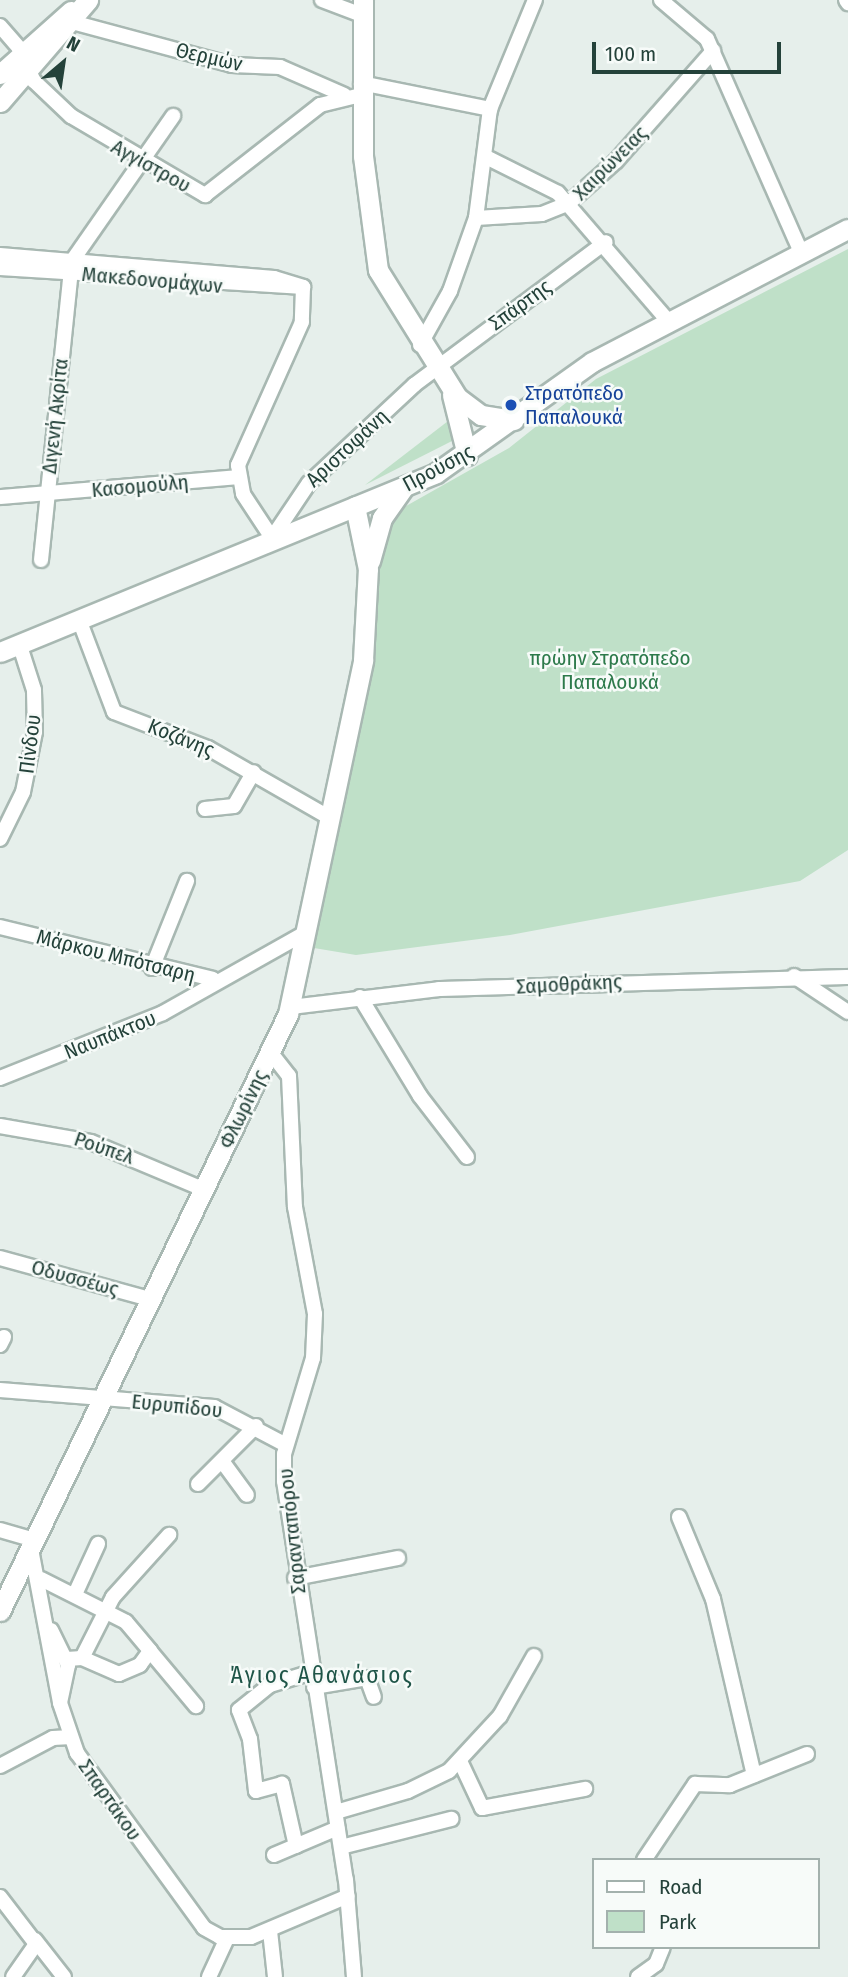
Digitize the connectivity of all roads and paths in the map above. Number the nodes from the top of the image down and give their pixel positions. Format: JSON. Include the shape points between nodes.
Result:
{"nodes":[{"id":1,"x":86,"y":0,"type":"edge"},
{"id":2,"x":322,"y":0,"type":"edge"},
{"id":3,"x":535,"y":0,"type":"edge"},
{"id":4,"x":661,"y":0,"type":"edge"},
{"id":5,"x":363,"y":7,"type":"edge"},
{"id":6,"x":72,"y":22,"type":"junction"},
{"id":7,"x":0,"y":26,"type":"edge"},
{"id":8,"x":713,"y":51,"type":"junction"},
{"id":9,"x":26,"y":62,"type":"junction"},
{"id":10,"x":0,"y":74,"type":"edge"},
{"id":11,"x":355,"y":91,"type":"junction"},
{"id":12,"x":0,"y":102,"type":"edge"},
{"id":13,"x":490,"y":109,"type":"junction"},
{"id":14,"x":173,"y":116,"type":"dead end"},
{"id":15,"x":486,"y":157,"type":"junction"},
{"id":16,"x":141,"y":159,"type":"junction"},
{"id":17,"x":569,"y":203,"type":"junction"},
{"id":18,"x":476,"y":218,"type":"junction"},
{"id":19,"x":848,"y":229,"type":"edge"},
{"id":20,"x":606,"y":243,"type":"junction"},
{"id":21,"x":801,"y":252,"type":"junction"},
{"id":22,"x":0,"y":255,"type":"edge"},
{"id":23,"x":71,"y":267,"type":"junction"},
{"id":24,"x":0,"y":268,"type":"edge"},
{"id":25,"x":667,"y":321,"type":"junction"},
{"id":26,"x":420,"y":345,"type":"junction"},
{"id":27,"x":435,"y":368,"type":"junction"},
{"id":28,"x":447,"y":385,"type":"junction"},
{"id":29,"x":514,"y":420,"type":"junction"},
{"id":30,"x":467,"y":455,"type":"junction"},
{"id":31,"x":238,"y":477,"type":"junction"},
{"id":32,"x":407,"y":486,"type":"junction"},
{"id":33,"x":46,"y":494,"type":"junction"},
{"id":34,"x":0,"y":497,"type":"edge"},
{"id":35,"x":355,"y":506,"type":"junction"},
{"id":36,"x":272,"y":538,"type":"junction"},
{"id":37,"x":41,"y":560,"type":"dead end"},
{"id":38,"x":368,"y":569,"type":"junction"},
{"id":39,"x":80,"y":622,"type":"junction"},
{"id":40,"x":20,"y":646,"type":"junction"},
{"id":41,"x":0,"y":652,"type":"edge"},
{"id":42,"x":254,"y":772,"type":"junction"},
{"id":43,"x":205,"y":809,"type":"dead end"},
{"id":44,"x":330,"y":818,"type":"junction"},
{"id":45,"x":0,"y":839,"type":"edge"},
{"id":46,"x":187,"y":881,"type":"dead end"},
{"id":47,"x":0,"y":927,"type":"edge"},
{"id":48,"x":305,"y":933,"type":"junction"},
{"id":49,"x":152,"y":968,"type":"junction"},
{"id":50,"x":794,"y":976,"type":"junction"},
{"id":51,"x":841,"y":977,"type":"edge"},
{"id":52,"x":213,"y":979,"type":"junction"},
{"id":53,"x":360,"y":997,"type":"junction"},
{"id":54,"x":827,"y":999,"type":"junction"},
{"id":55,"x":291,"y":1007,"type":"junction"},
{"id":56,"x":848,"y":1012,"type":"edge"},
{"id":57,"x":271,"y":1053,"type":"junction"},
{"id":58,"x":0,"y":1078,"type":"edge"},
{"id":59,"x":0,"y":1126,"type":"edge"},
{"id":60,"x":467,"y":1157,"type":"dead end"},
{"id":61,"x":204,"y":1189,"type":"junction"},
{"id":62,"x":0,"y":1258,"type":"edge"},
{"id":63,"x":149,"y":1299,"type":"junction"},
{"id":64,"x":0,"y":1390,"type":"edge"},
{"id":65,"x":101,"y":1399,"type":"junction"},
{"id":66,"x":256,"y":1426,"type":"junction"},
{"id":67,"x":286,"y":1445,"type":"junction"},
{"id":68,"x":222,"y":1461,"type":"junction"},
{"id":69,"x":198,"y":1484,"type":"dead end"},
{"id":70,"x":247,"y":1495,"type":"dead end"},
{"id":71,"x":680,"y":1517,"type":"dead end"},
{"id":72,"x":0,"y":1530,"type":"edge"},
{"id":73,"x":169,"y":1535,"type":"dead end"},
{"id":74,"x":98,"y":1544,"type":"dead end"},
{"id":75,"x":33,"y":1545,"type":"junction"},
{"id":76,"x":398,"y":1558,"type":"dead end"},
{"id":77,"x":295,"y":1578,"type":"junction"},
{"id":78,"x":41,"y":1579,"type":"junction"},
{"id":79,"x":76,"y":1592,"type":"junction"},
{"id":80,"x":106,"y":1610,"type":"junction"},
{"id":81,"x":0,"y":1611,"type":"edge"},
{"id":82,"x":48,"y":1626,"type":"junction"},
{"id":83,"x":150,"y":1651,"type":"junction"},
{"id":84,"x":534,"y":1656,"type":"dead end"},
{"id":85,"x":82,"y":1658,"type":"junction"},
{"id":86,"x":67,"y":1659,"type":"junction"},
{"id":87,"x":313,"y":1680,"type":"junction"},
{"id":88,"x":374,"y":1697,"type":"dead end"},
{"id":89,"x":60,"y":1703,"type":"junction"},
{"id":90,"x":196,"y":1706,"type":"dead end"},
{"id":91,"x":71,"y":1737,"type":"junction"},
{"id":92,"x":807,"y":1754,"type":"dead end"},
{"id":93,"x":460,"y":1761,"type":"junction"},
{"id":94,"x":0,"y":1766,"type":"edge"},
{"id":95,"x":754,"y":1774,"type":"junction"},
{"id":96,"x":585,"y":1789,"type":"dead end"},
{"id":97,"x":336,"y":1812,"type":"junction"},
{"id":98,"x":451,"y":1819,"type":"dead end"},
{"id":99,"x":338,"y":1828,"type":"junction"},
{"id":100,"x":296,"y":1846,"type":"junction"},
{"id":101,"x":341,"y":1847,"type":"junction"},
{"id":102,"x":274,"y":1856,"type":"dead end"},
{"id":103,"x":645,"y":1858,"type":"edge"},
{"id":104,"x":348,"y":1896,"type":"junction"},
{"id":105,"x":0,"y":1897,"type":"edge"},
{"id":106,"x":270,"y":1931,"type":"junction"},
{"id":107,"x":226,"y":1938,"type":"junction"},
{"id":108,"x":35,"y":1940,"type":"junction"},
{"id":109,"x":662,"y":1949,"type":"edge"},
{"id":110,"x":13,"y":1977,"type":"edge"},
{"id":111,"x":64,"y":1977,"type":"edge"},
{"id":112,"x":209,"y":1977,"type":"edge"},
{"id":113,"x":275,"y":1977,"type":"edge"},
{"id":114,"x":354,"y":1977,"type":"edge"},
{"id":115,"x":638,"y":1977,"type":"edge"}],
"edges":[{"from":1,"to":6,"type":"main road"},
{"from":1,"to":9,"type":"main road"},
{"from":2,"to":5,"type":"street"},
{"from":3,"to":13,"type":"street"},
{"from":4,"to":8,"type":"street"},
{"from":5,"to":11,"type":"main road"},
{"from":6,"to":9,"type":"main road"},
{"from":6,"to":11,"type":"street","name":"Θερμών","via":[[232,65],[280,67]]},
{"from":7,"to":9,"type":"street","name":"Αγγίστρου"},
{"from":8,"to":17,"type":"street","name":"Χαιρώνειας","via":[[616,161]]},
{"from":8,"to":21,"type":"street"},
{"from":9,"to":10,"type":"main road"},
{"from":9,"to":12,"type":"main road"},
{"from":9,"to":16,"type":"street","name":"Αγγίστρου","via":[[91,132]]},
{"from":11,"to":13,"type":"street","name":"Θερμών"},
{"from":11,"to":16,"type":"street","name":"Αγγίστρου","via":[[311,111],[208,196]]},
{"from":11,"to":26,"type":"main road","via":[[375,258]]},
{"from":13,"to":15,"type":"street"},
{"from":14,"to":16,"type":"street"},
{"from":15,"to":17,"type":"street","via":[[541,180]]},
{"from":15,"to":18,"type":"street"},
{"from":16,"to":23,"type":"street"},
{"from":17,"to":18,"type":"street","name":"Χαιρώνειας","via":[[542,214]]},
{"from":17,"to":20,"type":"street"},
{"from":18,"to":26,"type":"street","via":[[450,291]]},
{"from":19,"to":21,"type":"main road","name":"Προύσης"},
{"from":20,"to":25,"type":"street"},
{"from":20,"to":27,"type":"street","name":"Σπάρτης"},
{"from":21,"to":25,"type":"main road","name":"Προύσης"},
{"from":22,"to":23,"type":"street"},
{"from":23,"to":24,"type":"street","name":"Μακεδονομάχων"},
{"from":23,"to":31,"type":"street","via":[[274,278],[303,287],[303,322],[245,444]]},
{"from":23,"to":33,"type":"street","name":"Διγενή Ακρίτα"},
{"from":25,"to":29,"type":"main road","name":"Προύσης","via":[[580,370]]},
{"from":26,"to":27,"type":"main road"},
{"from":27,"to":28,"type":"main road"},
{"from":27,"to":36,"type":"street","name":"Αριστοφάνη","via":[[309,483]]},
{"from":28,"to":29,"type":"main road","via":[[481,415]]},
{"from":28,"to":30,"type":"main road"},
{"from":29,"to":30,"type":"main road","name":"Προύσης"},
{"from":30,"to":32,"type":"main road","name":"Προύσης"},
{"from":31,"to":33,"type":"street","name":"Κασομούλη"},
{"from":31,"to":36,"type":"street"},
{"from":32,"to":35,"type":"main road","name":"Προύσης"},
{"from":32,"to":38,"type":"main road","name":"Φλωρίνης","via":[[385,513]]},
{"from":33,"to":34,"type":"street","name":"Κασομούλη"},
{"from":33,"to":37,"type":"street","name":"Διγενή Ακρίτα"},
{"from":35,"to":36,"type":"main road","name":"Προύσης"},
{"from":35,"to":38,"type":"main road","name":"Φλωρίνης"},
{"from":36,"to":39,"type":"main road","name":"Προύσης"},
{"from":38,"to":44,"type":"main road","name":"Φλωρίνης","via":[[361,674]]},
{"from":39,"to":40,"type":"main road","name":"Προύσης"},
{"from":39,"to":42,"type":"street","name":"Κοζάνης","via":[[112,710]]},
{"from":40,"to":41,"type":"main road","name":"Προύσης"},
{"from":40,"to":45,"type":"street","name":"Πίνδου","via":[[34,690],[35,732],[23,792]]},
{"from":42,"to":43,"type":"street","via":[[234,806]]},
{"from":42,"to":44,"type":"street","name":"Κοζάνης"},
{"from":44,"to":48,"type":"main road","name":"Φλωρίνης"},
{"from":46,"to":49,"type":"street"},
{"from":47,"to":49,"type":"street","name":"Μάρκου Μπότσαρη"},
{"from":48,"to":52,"type":"street","name":"Μάρκου Μπότσαρη"},
{"from":48,"to":55,"type":"main road","name":"Φλωρίνης"},
{"from":49,"to":52,"type":"street","name":"Μάρκου Μπότσαρη"},
{"from":50,"to":51,"type":"street","name":"Σαμοθράκης"},
{"from":50,"to":53,"type":"street","name":"Σαμοθράκης"},
{"from":50,"to":54,"type":"street"},
{"from":51,"to":54,"type":"street"},
{"from":52,"to":58,"type":"street","name":"Ναυπάκτου","via":[[151,1019]]},
{"from":53,"to":55,"type":"street","name":"Σαμοθράκης"},
{"from":53,"to":60,"type":"street","via":[[420,1096]]},
{"from":54,"to":56,"type":"street"},
{"from":55,"to":57,"type":"main road","name":"Φλωρίνης"},
{"from":57,"to":61,"type":"main road","name":"Φλωρίνης"},
{"from":57,"to":67,"type":"street","name":"Σαρανταπόρου","via":[[289,1076],[295,1207],[315,1314],[311,1368]]},
{"from":59,"to":61,"type":"street","name":"Ρούπελ","via":[[91,1142]]},
{"from":61,"to":63,"type":"main road","name":"Φλωρίνης"},
{"from":62,"to":63,"type":"street","name":"Οδυσσέως"},
{"from":63,"to":65,"type":"main road","name":"Φλωρίνης"},
{"from":64,"to":65,"type":"street","name":"Ευρυπίδου"},
{"from":65,"to":66,"type":"street","name":"Ευρυπίδου","via":[[214,1406]]},
{"from":65,"to":75,"type":"main road","name":"Φλωρίνης"},
{"from":66,"to":67,"type":"street","name":"Ευρυπίδου"},
{"from":66,"to":68,"type":"street"},
{"from":67,"to":77,"type":"street","name":"Σαρανταπόρου","via":[[284,1481]]},
{"from":68,"to":69,"type":"street"},
{"from":68,"to":70,"type":"street"},
{"from":71,"to":95,"type":"street","via":[[713,1599]]},
{"from":72,"to":75,"type":"street"},
{"from":73,"to":80,"type":"street"},
{"from":74,"to":79,"type":"street"},
{"from":75,"to":78,"type":"street","name":"Σπαρτάκου"},
{"from":75,"to":81,"type":"main road","name":"Φλωρίνης"},
{"from":76,"to":77,"type":"street"},
{"from":77,"to":87,"type":"street","name":"Σαρανταπόρου"},
{"from":78,"to":79,"type":"street"},
{"from":78,"to":82,"type":"street","name":"Σπαρτάκου"},
{"from":79,"to":80,"type":"street"},
{"from":80,"to":83,"type":"street","via":[[140,1633]]},
{"from":80,"to":85,"type":"street"},
{"from":82,"to":86,"type":"street"},
{"from":82,"to":89,"type":"street","name":"Σπαρτάκου"},
{"from":83,"to":85,"type":"street","via":[[140,1665],[118,1674]]},
{"from":83,"to":90,"type":"street"},
{"from":84,"to":93,"type":"street","via":[[500,1716]]},
{"from":85,"to":86,"type":"street"},
{"from":86,"to":89,"type":"street"},
{"from":87,"to":88,"type":"street","via":[[367,1678]]},
{"from":87,"to":97,"type":"street","name":"Σαρανταπόρου"},
{"from":87,"to":100,"type":"street","via":[[270,1685],[239,1710],[250,1739],[256,1791],[282,1784]]},
{"from":89,"to":91,"type":"street","name":"Σπαρτάκου"},
{"from":91,"to":94,"type":"street","via":[[53,1738]]},
{"from":91,"to":107,"type":"street","name":"Σπαρτάκου","via":[[88,1773],[196,1918]]},
{"from":92,"to":95,"type":"street"},
{"from":93,"to":96,"type":"street","via":[[482,1808]]},
{"from":93,"to":97,"type":"street","via":[[418,1788]]},
{"from":95,"to":103,"type":"street","via":[[725,1787],[695,1784]]},
{"from":97,"to":99,"type":"street","name":"Σαρανταπόρου"},
{"from":98,"to":101,"type":"street"},
{"from":99,"to":100,"type":"street"},
{"from":99,"to":101,"type":"street","name":"Σαρανταπόρου"},
{"from":100,"to":102,"type":"street"},
{"from":101,"to":104,"type":"street","name":"Σαρανταπόρου"},
{"from":104,"to":106,"type":"street"},
{"from":104,"to":114,"type":"street","name":"Σαρανταπόρου"},
{"from":105,"to":108,"type":"street"},
{"from":106,"to":107,"type":"street"},
{"from":106,"to":113,"type":"street"},
{"from":107,"to":112,"type":"street"},
{"from":108,"to":110,"type":"street"},
{"from":108,"to":111,"type":"street"},
{"from":109,"to":115,"type":"street","via":[[656,1964]]}]}
